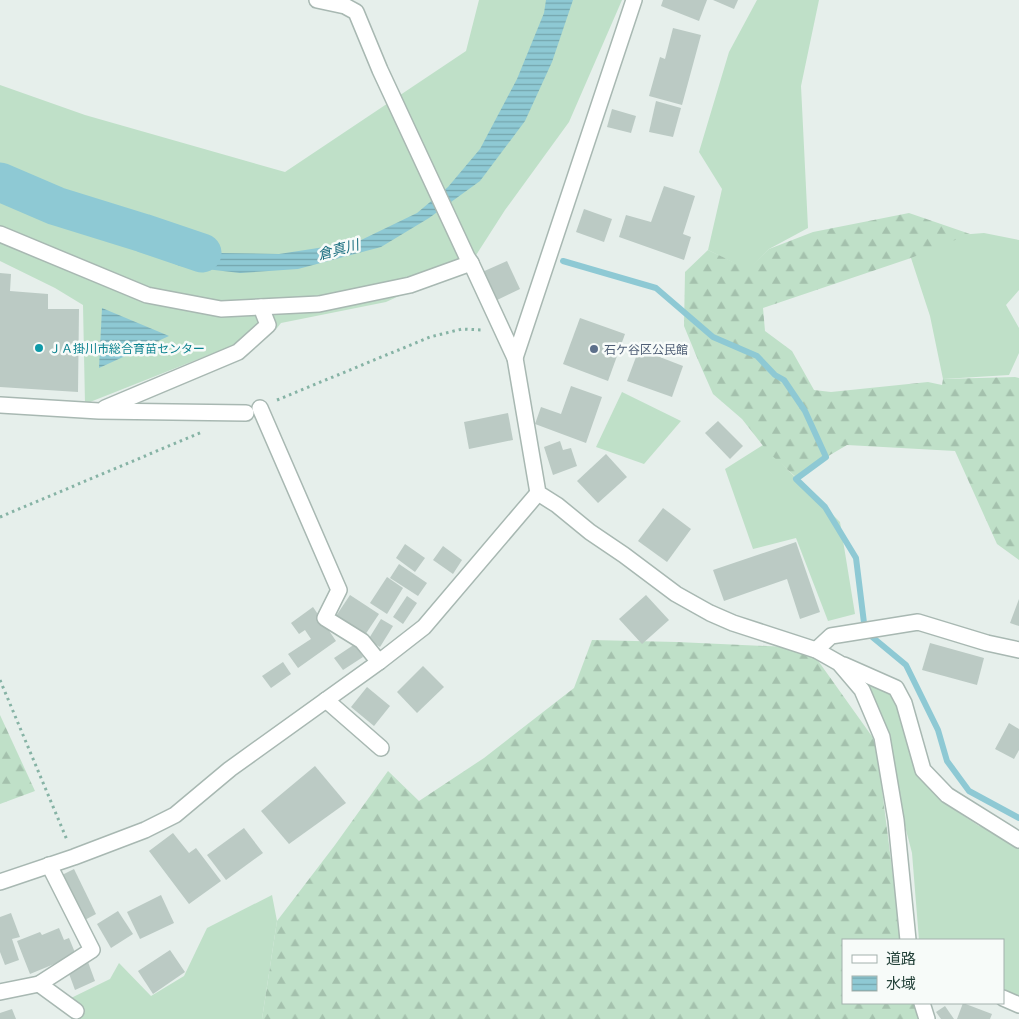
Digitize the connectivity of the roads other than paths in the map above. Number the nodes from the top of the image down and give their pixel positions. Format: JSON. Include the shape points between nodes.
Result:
{"nodes":[{"id":1,"x":317,"y":0,"type":"edge"},
{"id":2,"x":634,"y":0,"type":"edge"},
{"id":3,"x":0,"y":234,"type":"edge"},
{"id":4,"x":469,"y":260,"type":"junction"},
{"id":5,"x":261,"y":307,"type":"junction"},
{"id":6,"x":515,"y":358,"type":"junction"},
{"id":7,"x":0,"y":405,"type":"edge"},
{"id":8,"x":99,"y":411,"type":"junction"},
{"id":9,"x":538,"y":494,"type":"junction"},
{"id":10,"x":816,"y":650,"type":"junction"},
{"id":11,"x":1019,"y":650,"type":"edge"},
{"id":12,"x":379,"y":662,"type":"junction"},
{"id":13,"x":839,"y":663,"type":"junction"},
{"id":14,"x":326,"y":700,"type":"junction"},
{"id":15,"x":381,"y":748,"type":"dead end"},
{"id":16,"x":1019,"y":840,"type":"edge"},
{"id":17,"x":49,"y":865,"type":"junction"},
{"id":18,"x":0,"y":882,"type":"edge"},
{"id":19,"x":908,"y":939,"type":"edge"},
{"id":20,"x":40,"y":984,"type":"junction"},
{"id":21,"x":0,"y":992,"type":"edge"},
{"id":22,"x":1004,"y":998,"type":"edge"},
{"id":23,"x":922,"y":1004,"type":"edge"},
{"id":24,"x":1019,"y":1005,"type":"edge"},
{"id":25,"x":76,"y":1011,"type":"dead end"},
{"id":26,"x":927,"y":1019,"type":"edge"}],
"edges":[{"from":1,"to":4,"type":"street","via":[[346,6],[356,12]]},
{"from":2,"to":6,"type":"street"},
{"from":3,"to":5,"type":"street","via":[[147,295],[221,309]]},
{"from":4,"to":5,"type":"street","via":[[410,285],[319,304]]},
{"from":4,"to":6,"type":"street"},
{"from":5,"to":8,"type":"street","via":[[268,325],[238,352]]},
{"from":6,"to":9,"type":"street"},
{"from":7,"to":8,"type":"street"},
{"from":8,"to":12,"type":"street","via":[[253,410],[339,590],[325,618],[362,641]]},
{"from":9,"to":10,"type":"street","via":[[676,594],[733,623]]},
{"from":9,"to":12,"type":"street","via":[[424,627]]},
{"from":10,"to":11,"type":"street","via":[[831,636],[918,622],[987,644]]},
{"from":10,"to":13,"type":"street"},
{"from":12,"to":14,"type":"street"},
{"from":13,"to":16,"type":"street","via":[[896,688],[904,703],[923,770],[947,795]]},
{"from":13,"to":19,"type":"street","via":[[862,690],[882,737],[896,820]]},
{"from":14,"to":15,"type":"street"},
{"from":14,"to":17,"type":"street","via":[[230,769],[175,815],[145,830]]},
{"from":17,"to":18,"type":"street"},
{"from":17,"to":20,"type":"street","via":[[92,950]]},
{"from":20,"to":21,"type":"street"},
{"from":20,"to":25,"type":"street"},
{"from":22,"to":24,"type":"street"},
{"from":23,"to":26,"type":"street"}]}
